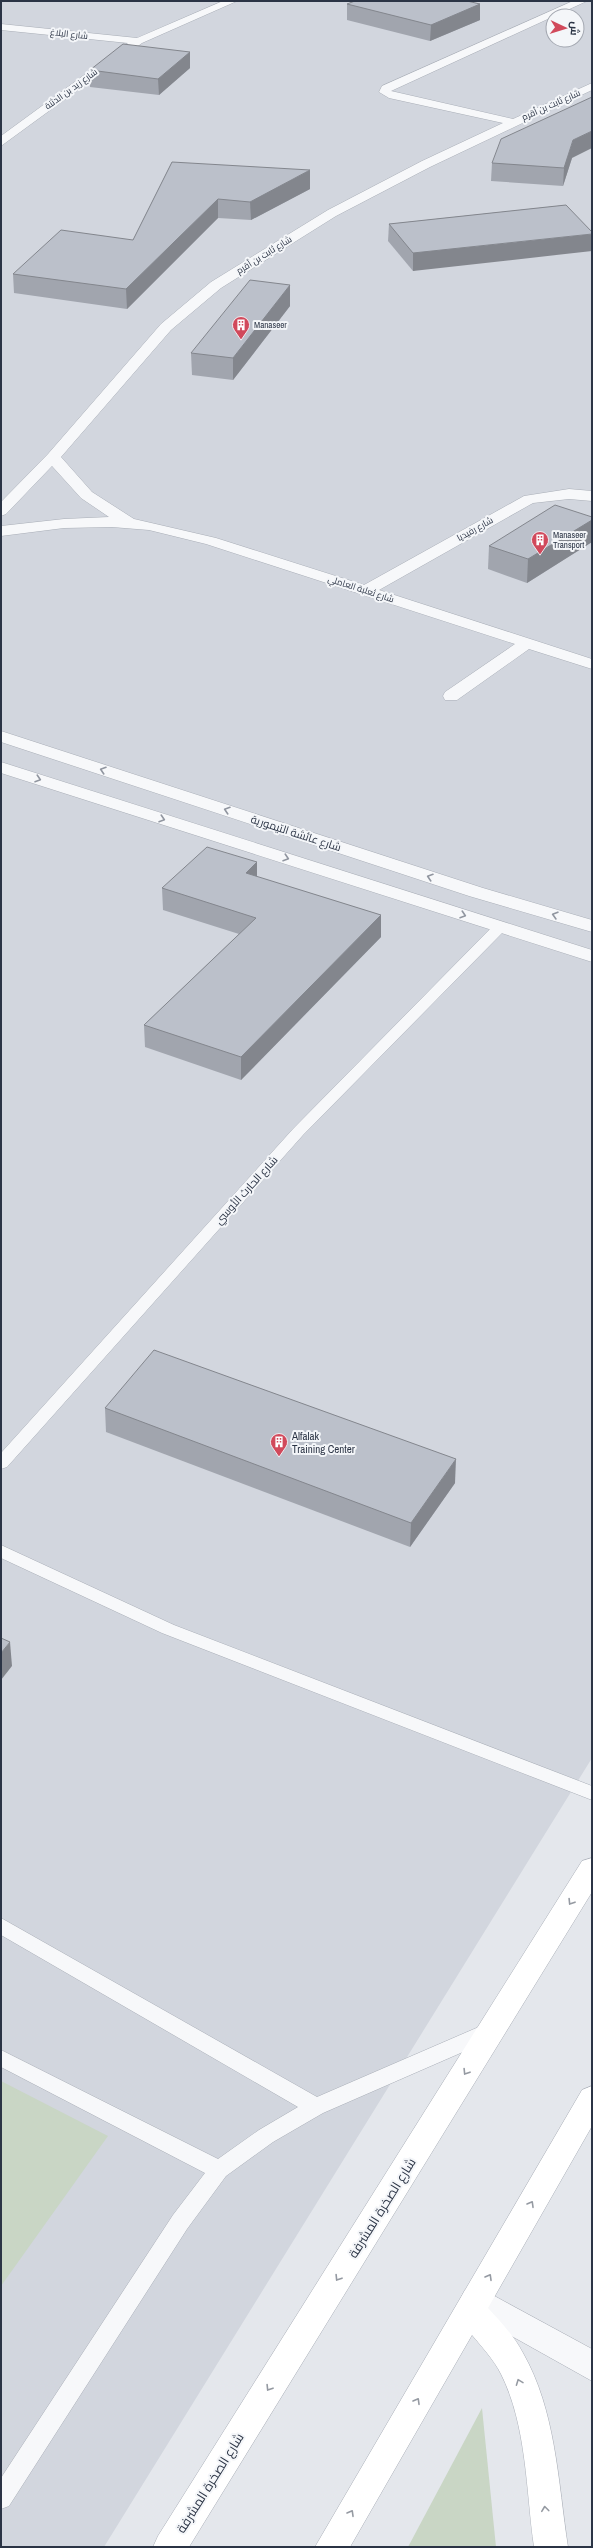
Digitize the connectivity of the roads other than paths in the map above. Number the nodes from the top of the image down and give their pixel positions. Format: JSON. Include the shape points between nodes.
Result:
{"nodes":[{"id":1,"x":232,"y":1,"type":"edge"},
{"id":2,"x":582,"y":1,"type":"edge"},
{"id":3,"x":197,"y":2,"type":"dead end"},
{"id":4,"x":218,"y":6,"type":"junction"},
{"id":5,"x":1,"y":27,"type":"edge"},
{"id":6,"x":138,"y":41,"type":"junction"},
{"id":7,"x":592,"y":86,"type":"edge"},
{"id":8,"x":512,"y":122,"type":"junction"},
{"id":9,"x":1,"y":142,"type":"edge"},
{"id":10,"x":53,"y":458,"type":"junction"},
{"id":11,"x":592,"y":496,"type":"edge"},
{"id":12,"x":1,"y":511,"type":"edge"},
{"id":13,"x":128,"y":522,"type":"junction"},
{"id":14,"x":1,"y":531,"type":"edge"},
{"id":15,"x":366,"y":591,"type":"junction"},
{"id":16,"x":526,"y":644,"type":"junction"},
{"id":17,"x":592,"y":664,"type":"edge"},
{"id":18,"x":451,"y":696,"type":"dead end"},
{"id":19,"x":1,"y":736,"type":"edge"},
{"id":20,"x":1,"y":767,"type":"edge"},
{"id":21,"x":592,"y":926,"type":"edge"},
{"id":22,"x":500,"y":927,"type":"junction"},
{"id":23,"x":592,"y":956,"type":"edge"},
{"id":24,"x":1,"y":1463,"type":"edge"},
{"id":25,"x":1,"y":1551,"type":"edge"},
{"id":26,"x":592,"y":1792,"type":"edge"},
{"id":27,"x":592,"y":1869,"type":"edge"},
{"id":28,"x":1,"y":1926,"type":"edge"},
{"id":29,"x":492,"y":2030,"type":"junction"},
{"id":30,"x":1,"y":2058,"type":"edge"},
{"id":31,"x":592,"y":2099,"type":"edge"},
{"id":32,"x":316,"y":2107,"type":"junction"},
{"id":33,"x":220,"y":2170,"type":"junction"},
{"id":34,"x":473,"y":2305,"type":"junction"},
{"id":35,"x":592,"y":2366,"type":"edge"},
{"id":36,"x":1,"y":2498,"type":"edge"},
{"id":37,"x":170,"y":2547,"type":"edge"},
{"id":38,"x":332,"y":2547,"type":"edge"},
{"id":39,"x":552,"y":2547,"type":"edge"}],
"edges":[{"from":1,"to":4,"type":"street","name":"شارع زيد بن الدثنة"},
{"from":2,"to":8,"type":"street","via":[[386,88],[385,92],[393,96]]},
{"from":3,"to":4,"type":"street"},
{"from":4,"to":6,"type":"street","name":"شارع زيد بن الدثنة"},
{"from":5,"to":6,"type":"street","name":"شارع البلاغ"},
{"from":6,"to":9,"type":"street","name":"شارع زيد بن الدثنة"},
{"from":7,"to":8,"type":"street","name":"شارع ثابت بن أقرم"},
{"from":8,"to":10,"type":"street","name":"شارع ثابت بن أقرم","via":[[332,213],[216,285],[166,327]]},
{"from":10,"to":12,"type":"street","name":"شارع ثابت بن أقرم"},
{"from":10,"to":13,"type":"street","name":"شارع ثعلبة العاملي","via":[[70,481],[97,504]]},
{"from":11,"to":15,"type":"street","name":"شارع رفيديا","via":[[569,494],[529,499]]},
{"from":13,"to":14,"type":"street","name":"شارع ثعلبة العاملي","via":[[57,524]]},
{"from":13,"to":15,"type":"street","name":"شارع ثعلبة العاملي","via":[[163,528],[212,542]]},
{"from":15,"to":16,"type":"street","name":"شارع ثعلبة العاملي"},
{"from":16,"to":17,"type":"street","name":"شارع ثعلبة العاملي"},
{"from":16,"to":18,"type":"street"},
{"from":21,"to":19,"type":"street","name":"شارع عائشة التيمورية","one_way":true,"via":[[476,892]]},
{"from":20,"to":22,"type":"street","one_way":true},
{"from":22,"to":23,"type":"street"},
{"from":22,"to":24,"type":"lane","name":"شارع الحارث الأوسي","via":[[298,1132]]},
{"from":25,"to":26,"type":"lane","via":[[168,1629]]},
{"from":27,"to":29,"type":"main road","name":"شارع الصخرة المشرفة","one_way":true},
{"from":28,"to":32,"type":"lane"},
{"from":29,"to":32,"type":"lane"},
{"from":29,"to":37,"type":"main road","name":"شارع الصخرة المشرفة","one_way":true},
{"from":30,"to":33,"type":"lane"},
{"from":34,"to":31,"type":"main road","one_way":true},
{"from":32,"to":33,"type":"lane","via":[[266,2136]]},
{"from":33,"to":36,"type":"lane","via":[[180,2222]]},
{"from":34,"to":35,"type":"street"},
{"from":38,"to":34,"type":"main road","one_way":true},
{"from":39,"to":34,"type":"main road","one_way":true,"via":[[535,2429],[525,2396],[512,2365]]}]}
